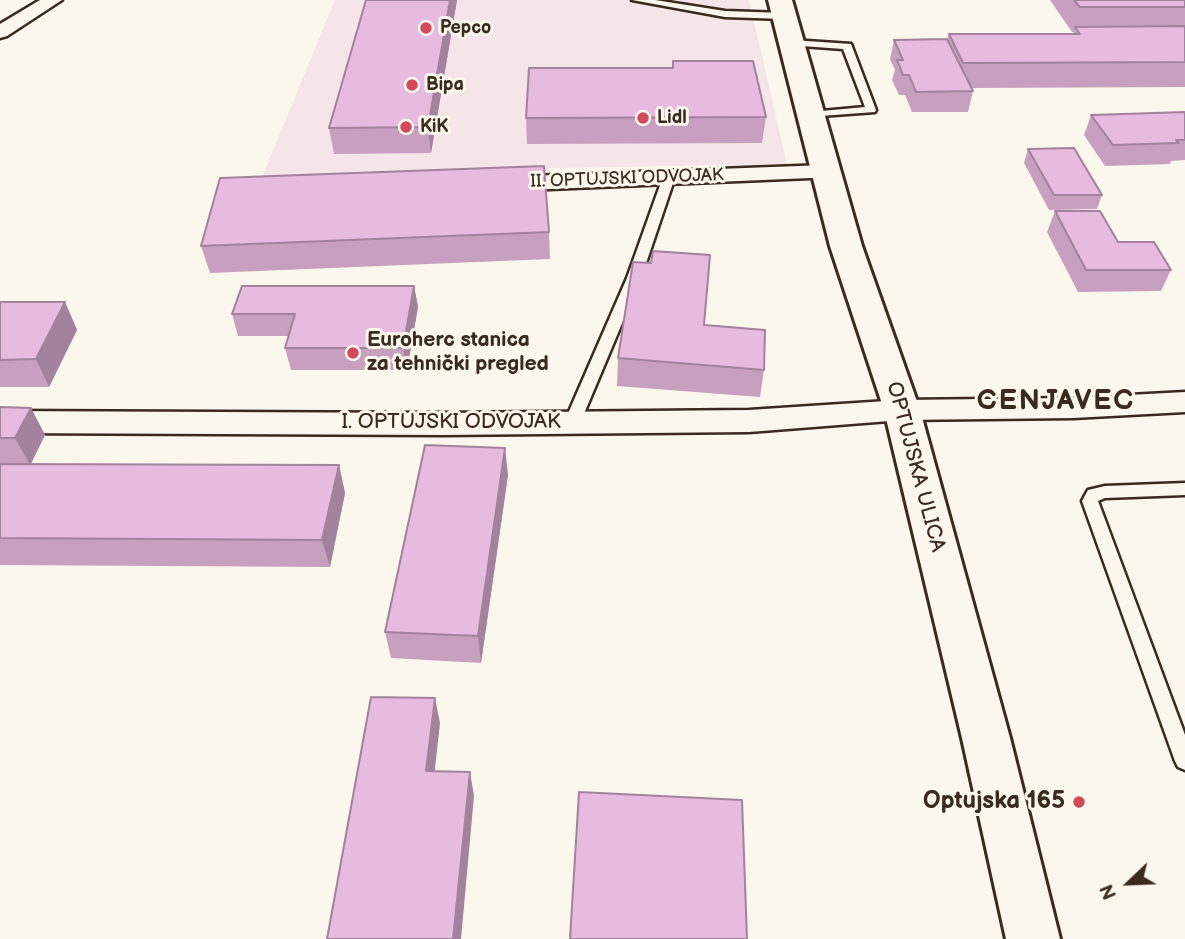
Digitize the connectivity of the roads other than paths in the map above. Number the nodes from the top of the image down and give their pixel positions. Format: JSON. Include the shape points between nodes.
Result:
{"nodes":[{"id":1,"x":53,"y":0,"type":"edge"},
{"id":2,"x":637,"y":0,"type":"edge"},
{"id":3,"x":782,"y":8,"type":"edge"},
{"id":4,"x":0,"y":33,"type":"edge"},
{"id":5,"x":792,"y":43,"type":"junction"},
{"id":6,"x":811,"y":115,"type":"junction"},
{"id":7,"x":826,"y":172,"type":"junction"},
{"id":8,"x":670,"y":177,"type":"junction"},
{"id":9,"x":477,"y":185,"type":"edge"},
{"id":10,"x":1185,"y":402,"type":"edge"},
{"id":11,"x":902,"y":410,"type":"junction"},
{"id":12,"x":0,"y":422,"type":"edge"},
{"id":13,"x":572,"y":423,"type":"junction"},
{"id":14,"x":1185,"y":489,"type":"edge"},
{"id":15,"x":1185,"y":761,"type":"edge"},
{"id":16,"x":1033,"y":939,"type":"edge"}],
"edges":[{"from":1,"to":4,"type":"street"},
{"from":2,"to":3,"type":"lane","via":[[725,14]]},
{"from":3,"to":5,"type":"main road","name":"OPTUJSKA ULICA"},
{"from":5,"to":6,"type":"main road","name":"OPTUJSKA ULICA"},
{"from":5,"to":6,"type":"lane","via":[[847,46],[871,110]]},
{"from":6,"to":7,"type":"main road","name":"OPTUJSKA ULICA"},
{"from":7,"to":8,"type":"street","name":"II. OPTUJSKI ODVOJAK"},
{"from":7,"to":11,"type":"main road","name":"OPTUJSKA ULICA"},
{"from":8,"to":9,"type":"street","name":"II. OPTUJSKI ODVOJAK"},
{"from":8,"to":13,"type":"lane","via":[[634,278]]},
{"from":10,"to":11,"type":"street","name":"I. OPTUJSKI ODVOJAK"},
{"from":11,"to":13,"type":"street","name":"I. OPTUJSKI ODVOJAK","via":[[749,421]]},
{"from":11,"to":16,"type":"main road","name":"OPTUJSKA ULICA"},
{"from":12,"to":13,"type":"street","name":"I. OPTUJSKI ODVOJAK"},
{"from":14,"to":15,"type":"lane","via":[[1105,492],[1094,494],[1090,501]]}]}
